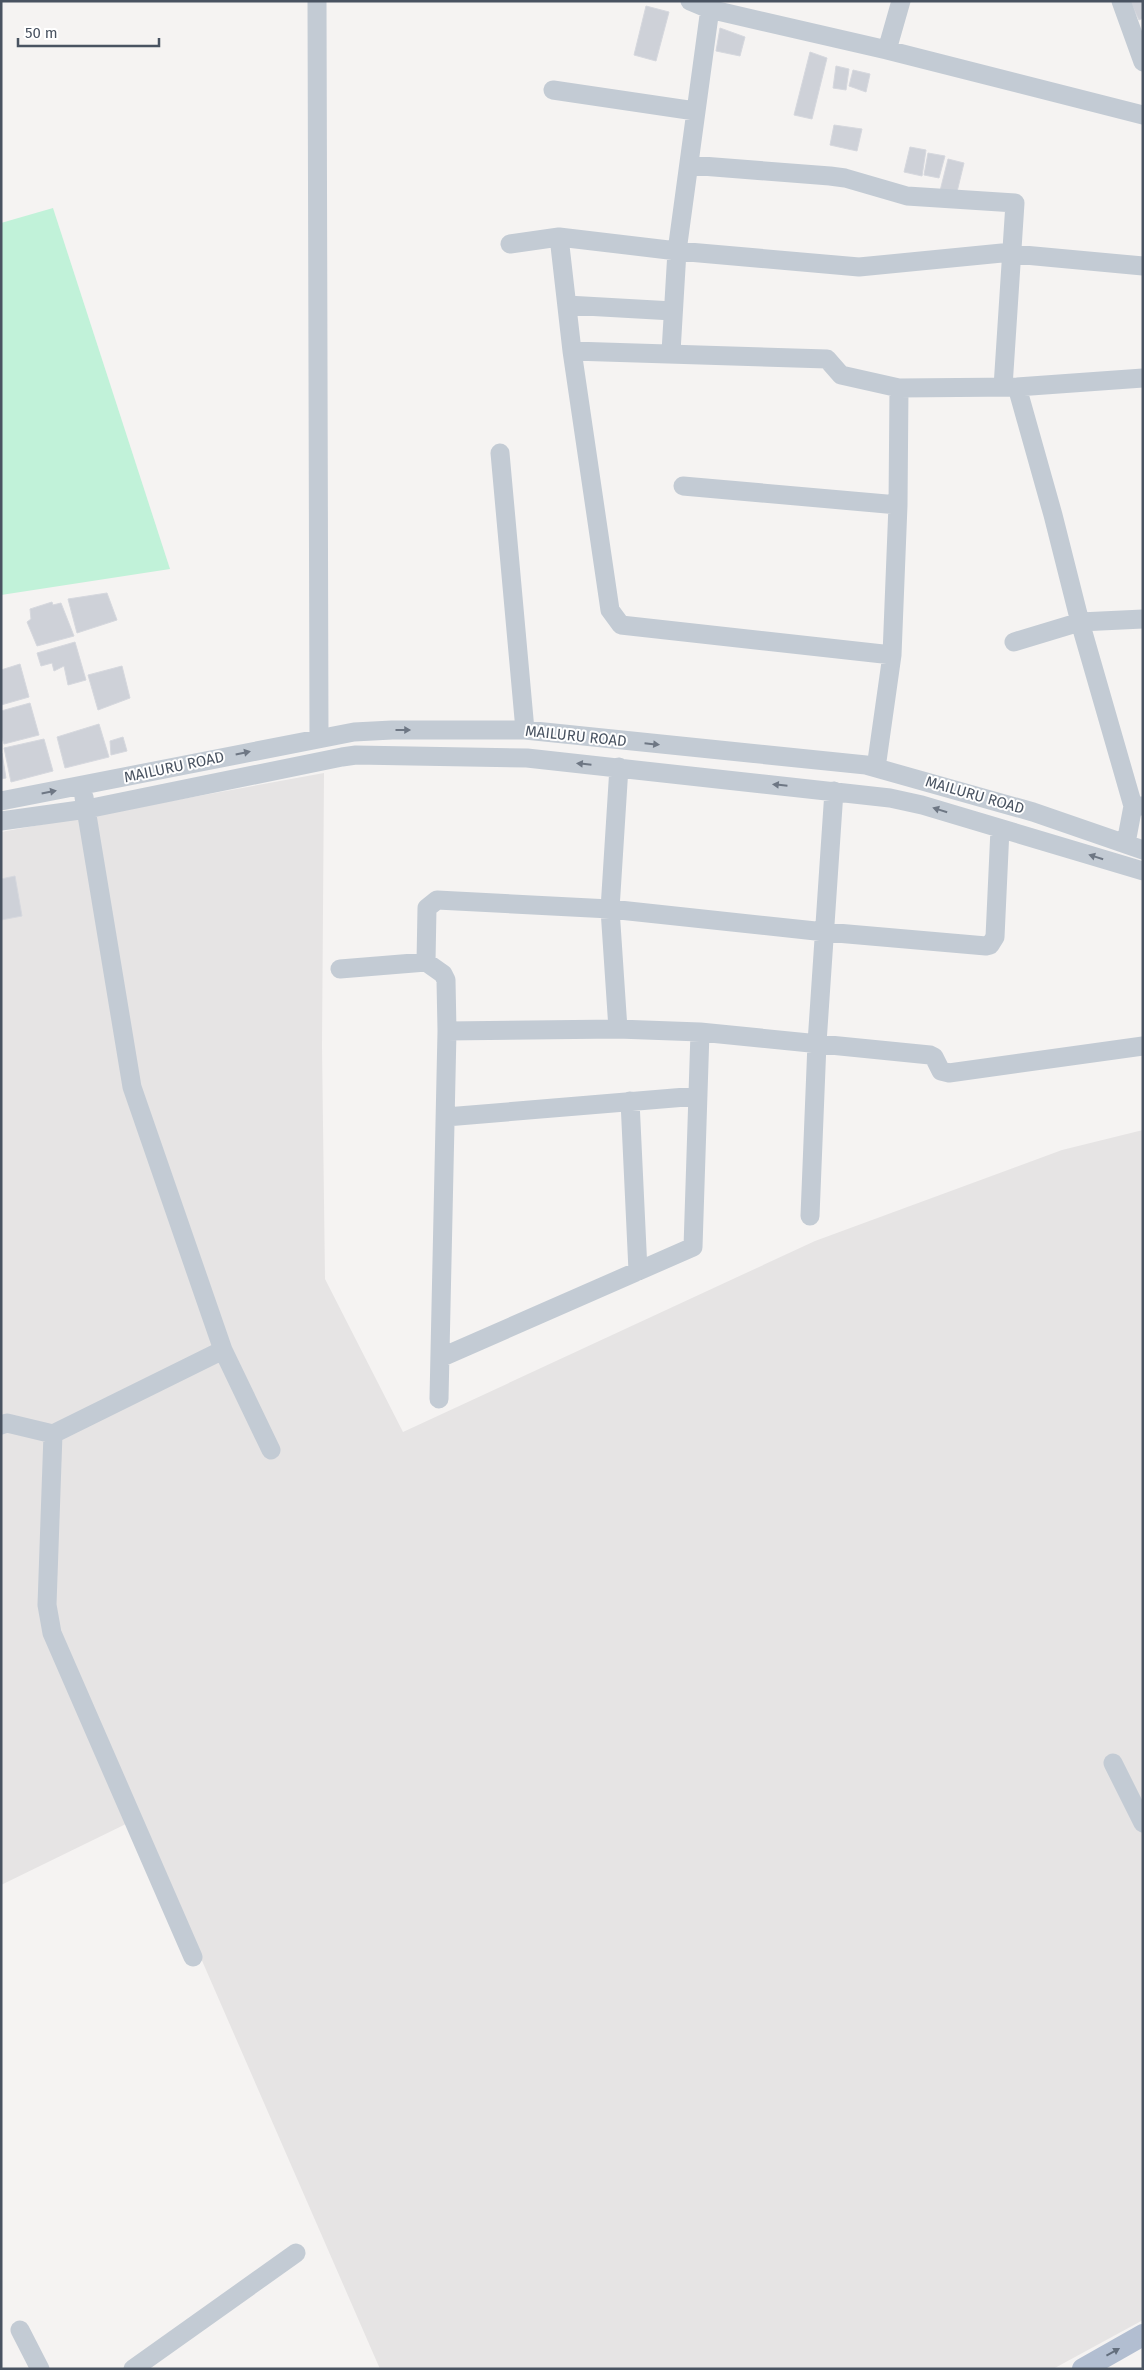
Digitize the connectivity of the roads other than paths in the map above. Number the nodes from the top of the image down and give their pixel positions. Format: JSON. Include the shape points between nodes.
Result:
{"nodes":[{"id":1,"x":317,"y":1,"type":"edge"},
{"id":2,"x":690,"y":1,"type":"edge"},
{"id":3,"x":901,"y":1,"type":"edge"},
{"id":4,"x":1121,"y":1,"type":"edge"},
{"id":5,"x":710,"y":5,"type":"edge"},
{"id":6,"x":887,"y":50,"type":"junction"},
{"id":7,"x":1143,"y":62,"type":"edge"},
{"id":8,"x":553,"y":90,"type":"dead end"},
{"id":9,"x":695,"y":110,"type":"junction"},
{"id":10,"x":1143,"y":115,"type":"edge"},
{"id":11,"x":689,"y":165,"type":"junction"},
{"id":12,"x":559,"y":237,"type":"junction"},
{"id":13,"x":510,"y":244,"type":"dead end"},
{"id":14,"x":677,"y":251,"type":"junction"},
{"id":15,"x":1013,"y":254,"type":"junction"},
{"id":16,"x":1143,"y":266,"type":"edge"},
{"id":17,"x":566,"y":305,"type":"junction"},
{"id":18,"x":673,"y":311,"type":"junction"},
{"id":19,"x":572,"y":351,"type":"junction"},
{"id":20,"x":671,"y":352,"type":"junction"},
{"id":21,"x":1143,"y":378,"type":"edge"},
{"id":22,"x":1010,"y":387,"type":"junction"},
{"id":23,"x":899,"y":388,"type":"junction"},
{"id":24,"x":500,"y":453,"type":"dead end"},
{"id":25,"x":683,"y":486,"type":"dead end"},
{"id":26,"x":898,"y":505,"type":"junction"},
{"id":27,"x":1143,"y":619,"type":"edge"},
{"id":28,"x":1080,"y":622,"type":"junction"},
{"id":29,"x":1014,"y":642,"type":"dead end"},
{"id":30,"x":892,"y":655,"type":"junction"},
{"id":31,"x":525,"y":730,"type":"junction"},
{"id":32,"x":319,"y":737,"type":"junction"},
{"id":33,"x":619,"y":768,"type":"junction"},
{"id":34,"x":876,"y":768,"type":"junction"},
{"id":35,"x":81,"y":786,"type":"junction"},
{"id":36,"x":834,"y":792,"type":"junction"},
{"id":37,"x":1,"y":801,"type":"edge"},
{"id":38,"x":1138,"y":806,"type":"edge"},
{"id":39,"x":87,"y":809,"type":"junction"},
{"id":40,"x":1,"y":821,"type":"edge"},
{"id":41,"x":1000,"y":829,"type":"junction"},
{"id":42,"x":1134,"y":846,"type":"edge"},
{"id":43,"x":1143,"y":871,"type":"edge"},
{"id":44,"x":610,"y":909,"type":"junction"},
{"id":45,"x":825,"y":932,"type":"junction"},
{"id":46,"x":426,"y":962,"type":"junction"},
{"id":47,"x":340,"y":969,"type":"dead end"},
{"id":48,"x":618,"y":1029,"type":"junction"},
{"id":49,"x":448,"y":1031,"type":"junction"},
{"id":50,"x":700,"y":1032,"type":"junction"},
{"id":51,"x":817,"y":1043,"type":"junction"},
{"id":52,"x":1143,"y":1046,"type":"edge"},
{"id":53,"x":698,"y":1096,"type":"junction"},
{"id":54,"x":630,"y":1101,"type":"junction"},
{"id":55,"x":446,"y":1117,"type":"junction"},
{"id":56,"x":810,"y":1216,"type":"dead end"},
{"id":57,"x":638,"y":1271,"type":"junction"},
{"id":58,"x":223,"y":1350,"type":"junction"},
{"id":59,"x":440,"y":1358,"type":"junction"},
{"id":60,"x":439,"y":1399,"type":"dead end"},
{"id":61,"x":1,"y":1425,"type":"edge"},
{"id":62,"x":53,"y":1434,"type":"junction"},
{"id":63,"x":271,"y":1450,"type":"dead end"},
{"id":64,"x":1112,"y":1763,"type":"dead end"},
{"id":65,"x":1143,"y":1823,"type":"edge"},
{"id":66,"x":192,"y":1957,"type":"dead end"},
{"id":67,"x":296,"y":2253,"type":"dead end"},
{"id":68,"x":20,"y":2330,"type":"dead end"},
{"id":69,"x":1143,"y":2335,"type":"edge"},
{"id":70,"x":40,"y":2369,"type":"edge"},
{"id":71,"x":133,"y":2369,"type":"edge"},
{"id":72,"x":1083,"y":2369,"type":"edge"}],
"edges":[{"from":1,"to":32,"type":"street"},
{"from":2,"to":5,"type":"street"},
{"from":3,"to":6,"type":"street"},
{"from":4,"to":7,"type":"street"},
{"from":5,"to":6,"type":"street"},
{"from":5,"to":9,"type":"street"},
{"from":6,"to":10,"type":"street"},
{"from":8,"to":9,"type":"street"},
{"from":9,"to":11,"type":"street"},
{"from":11,"to":14,"type":"street"},
{"from":11,"to":15,"type":"street","via":[[845,178],[907,196],[1012,202],[1016,208]]},
{"from":12,"to":13,"type":"street"},
{"from":12,"to":14,"type":"street"},
{"from":12,"to":17,"type":"street"},
{"from":14,"to":15,"type":"street","via":[[859,267]]},
{"from":14,"to":18,"type":"street"},
{"from":15,"to":16,"type":"street"},
{"from":15,"to":22,"type":"street"},
{"from":17,"to":18,"type":"street"},
{"from":17,"to":19,"type":"street"},
{"from":18,"to":20,"type":"street"},
{"from":19,"to":20,"type":"street"},
{"from":19,"to":30,"type":"street","via":[[610,610],[621,625]]},
{"from":20,"to":23,"type":"street","via":[[827,359],[841,375]]},
{"from":21,"to":22,"type":"street"},
{"from":22,"to":23,"type":"street"},
{"from":22,"to":28,"type":"street","via":[[1054,515]]},
{"from":23,"to":26,"type":"street"},
{"from":24,"to":31,"type":"street"},
{"from":25,"to":26,"type":"street"},
{"from":26,"to":30,"type":"street"},
{"from":27,"to":28,"type":"street"},
{"from":28,"to":29,"type":"street"},
{"from":28,"to":38,"type":"street"},
{"from":30,"to":34,"type":"street"},
{"from":32,"to":31,"type":"street","name":"MAILURU ROAD","one_way":true,"via":[[392,730]]},
{"from":31,"to":34,"type":"street","name":"MAILURU ROAD","one_way":true},
{"from":35,"to":32,"type":"street","name":"MAILURU ROAD","one_way":true},
{"from":36,"to":33,"type":"street","one_way":true},
{"from":33,"to":39,"type":"street","one_way":true,"via":[[502,757],[356,755]]},
{"from":33,"to":44,"type":"street"},
{"from":34,"to":42,"type":"street","name":"MAILURU ROAD","via":[[1034,812]]},
{"from":37,"to":35,"type":"street","name":"MAILURU ROAD","one_way":true},
{"from":35,"to":39,"type":"street"},
{"from":41,"to":36,"type":"street","one_way":true,"via":[[906,800]]},
{"from":36,"to":45,"type":"street"},
{"from":38,"to":42,"type":"street"},
{"from":39,"to":40,"type":"street"},
{"from":39,"to":58,"type":"street","via":[[132,1087]]},
{"from":43,"to":41,"type":"street","one_way":true},
{"from":41,"to":45,"type":"street","via":[[995,937],[990,945]]},
{"from":44,"to":45,"type":"street"},
{"from":44,"to":46,"type":"street","via":[[436,900],[427,908]]},
{"from":44,"to":48,"type":"street"},
{"from":45,"to":51,"type":"street"},
{"from":46,"to":47,"type":"street"},
{"from":46,"to":49,"type":"street","via":[[446,980]]},
{"from":48,"to":49,"type":"street"},
{"from":48,"to":50,"type":"street"},
{"from":49,"to":55,"type":"street"},
{"from":50,"to":51,"type":"street"},
{"from":50,"to":53,"type":"street"},
{"from":51,"to":52,"type":"street","via":[[930,1054],[941,1071],[949,1072]]},
{"from":51,"to":56,"type":"street"},
{"from":53,"to":54,"type":"street"},
{"from":53,"to":57,"type":"street","via":[[693,1247]]},
{"from":54,"to":55,"type":"street"},
{"from":54,"to":57,"type":"street"},
{"from":55,"to":59,"type":"street"},
{"from":57,"to":59,"type":"street"},
{"from":58,"to":62,"type":"street"},
{"from":58,"to":63,"type":"street"},
{"from":59,"to":60,"type":"street"},
{"from":61,"to":62,"type":"street","via":[[7,1423]]},
{"from":62,"to":66,"type":"street","via":[[48,1605],[52,1633]]},
{"from":64,"to":65,"type":"street"},
{"from":67,"to":71,"type":"street"},
{"from":68,"to":70,"type":"street"},
{"from":72,"to":69,"type":"main road","one_way":true}]}
